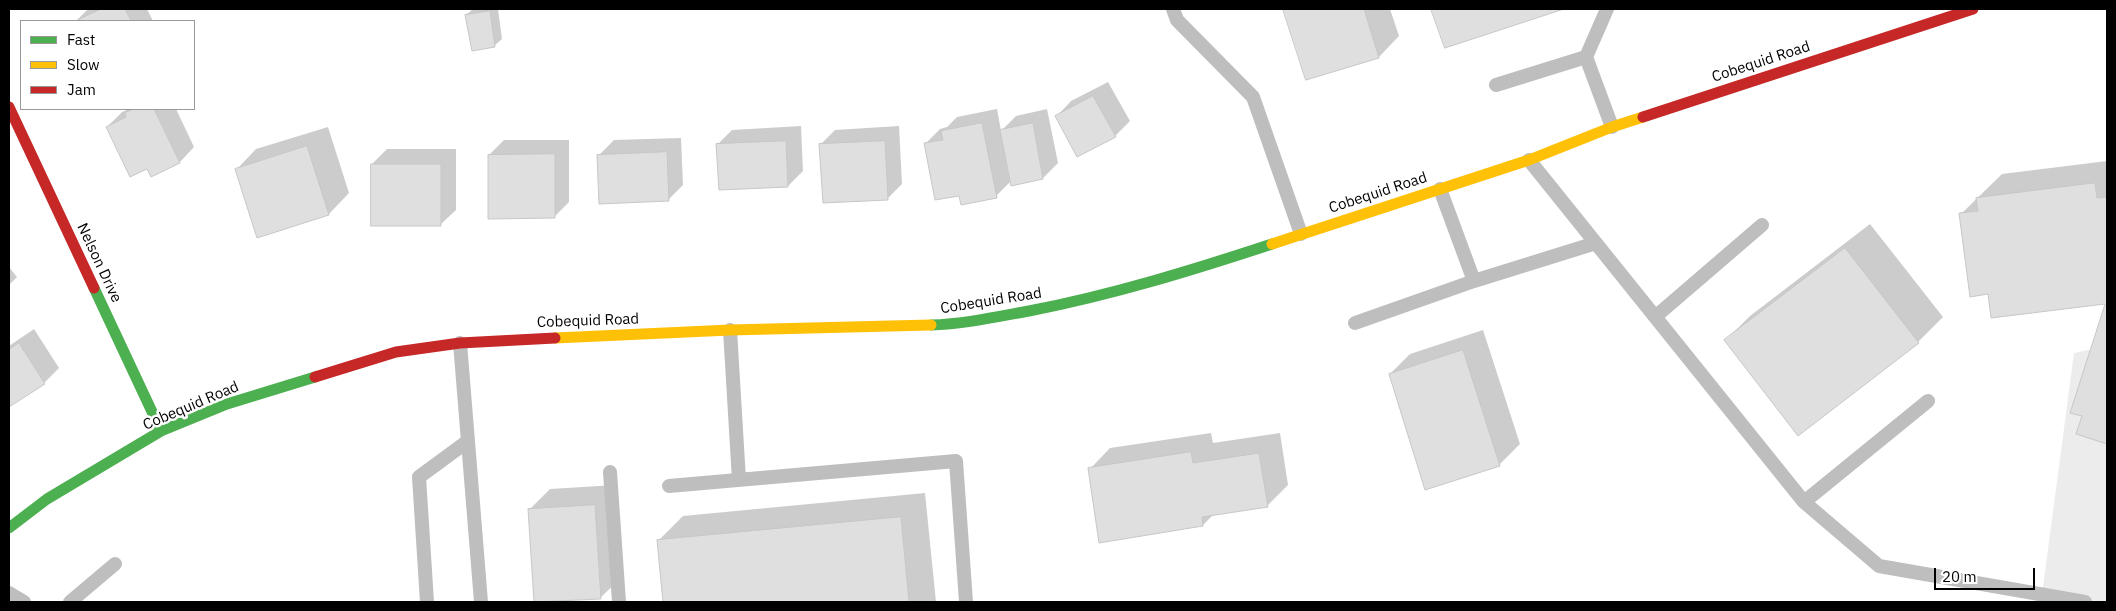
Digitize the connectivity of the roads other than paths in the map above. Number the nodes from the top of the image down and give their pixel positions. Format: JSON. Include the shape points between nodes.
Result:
{"nodes":[{"id":1,"x":1173,"y":9,"type":"edge"},
{"id":2,"x":1607,"y":9,"type":"edge"},
{"id":3,"x":1973,"y":9,"type":"edge"},
{"id":4,"x":1586,"y":57,"type":"junction"},
{"id":5,"x":1496,"y":85,"type":"dead end"},
{"id":6,"x":9,"y":107,"type":"edge"},
{"id":7,"x":1612,"y":127,"type":"junction"},
{"id":8,"x":1529,"y":160,"type":"junction"},
{"id":9,"x":1440,"y":189,"type":"junction"},
{"id":10,"x":1762,"y":225,"type":"dead end"},
{"id":11,"x":1301,"y":234,"type":"junction"},
{"id":12,"x":1596,"y":243,"type":"junction"},
{"id":13,"x":1474,"y":281,"type":"junction"},
{"id":14,"x":1655,"y":317,"type":"junction"},
{"id":15,"x":1355,"y":323,"type":"dead end"},
{"id":16,"x":730,"y":330,"type":"junction"},
{"id":17,"x":460,"y":343,"type":"junction"},
{"id":18,"x":1928,"y":401,"type":"dead end"},
{"id":19,"x":161,"y":431,"type":"junction"},
{"id":20,"x":468,"y":441,"type":"junction"},
{"id":21,"x":610,"y":472,"type":"dead end"},
{"id":22,"x":739,"y":480,"type":"junction"},
{"id":23,"x":669,"y":486,"type":"dead end"},
{"id":24,"x":1804,"y":502,"type":"junction"},
{"id":25,"x":9,"y":528,"type":"edge"},
{"id":26,"x":116,"y":564,"type":"dead end"},
{"id":27,"x":9,"y":592,"type":"edge"},
{"id":28,"x":24,"y":602,"type":"edge"},
{"id":29,"x":70,"y":602,"type":"edge"},
{"id":30,"x":427,"y":602,"type":"edge"},
{"id":31,"x":481,"y":602,"type":"edge"},
{"id":32,"x":619,"y":602,"type":"edge"},
{"id":33,"x":966,"y":602,"type":"edge"},
{"id":34,"x":2085,"y":602,"type":"edge"}],
"edges":[{"from":1,"to":11,"type":"lane","via":[[1177,20],[1253,97]]},
{"from":2,"to":4,"type":"lane"},
{"from":3,"to":7,"type":"main road","name":"Cobequid Road"},
{"from":4,"to":5,"type":"lane"},
{"from":4,"to":7,"type":"lane"},
{"from":6,"to":19,"type":"main road","name":"Nelson Drive"},
{"from":7,"to":8,"type":"main road","name":"Cobequid Road"},
{"from":8,"to":9,"type":"main road","name":"Cobequid Road"},
{"from":8,"to":12,"type":"lane"},
{"from":9,"to":11,"type":"main road","name":"Cobequid Road"},
{"from":9,"to":13,"type":"lane"},
{"from":10,"to":14,"type":"lane"},
{"from":11,"to":16,"type":"main road","name":"Cobequid Road","via":[[1200,268],[1068,303],[959,324]]},
{"from":12,"to":13,"type":"lane"},
{"from":12,"to":14,"type":"lane"},
{"from":13,"to":15,"type":"lane"},
{"from":14,"to":24,"type":"lane"},
{"from":16,"to":17,"type":"main road","name":"Cobequid Road"},
{"from":16,"to":22,"type":"lane"},
{"from":17,"to":19,"type":"main road","name":"Cobequid Road","via":[[396,352],[227,404]]},
{"from":17,"to":20,"type":"lane"},
{"from":18,"to":24,"type":"lane"},
{"from":19,"to":25,"type":"main road","name":"Cobequid Road","via":[[47,499]]},
{"from":20,"to":30,"type":"lane","via":[[419,477]]},
{"from":20,"to":31,"type":"lane"},
{"from":21,"to":32,"type":"lane"},
{"from":22,"to":23,"type":"lane"},
{"from":22,"to":33,"type":"lane","via":[[956,461]]},
{"from":24,"to":34,"type":"lane","via":[[1879,566]]},
{"from":26,"to":29,"type":"lane"},
{"from":27,"to":28,"type":"lane"}]}
